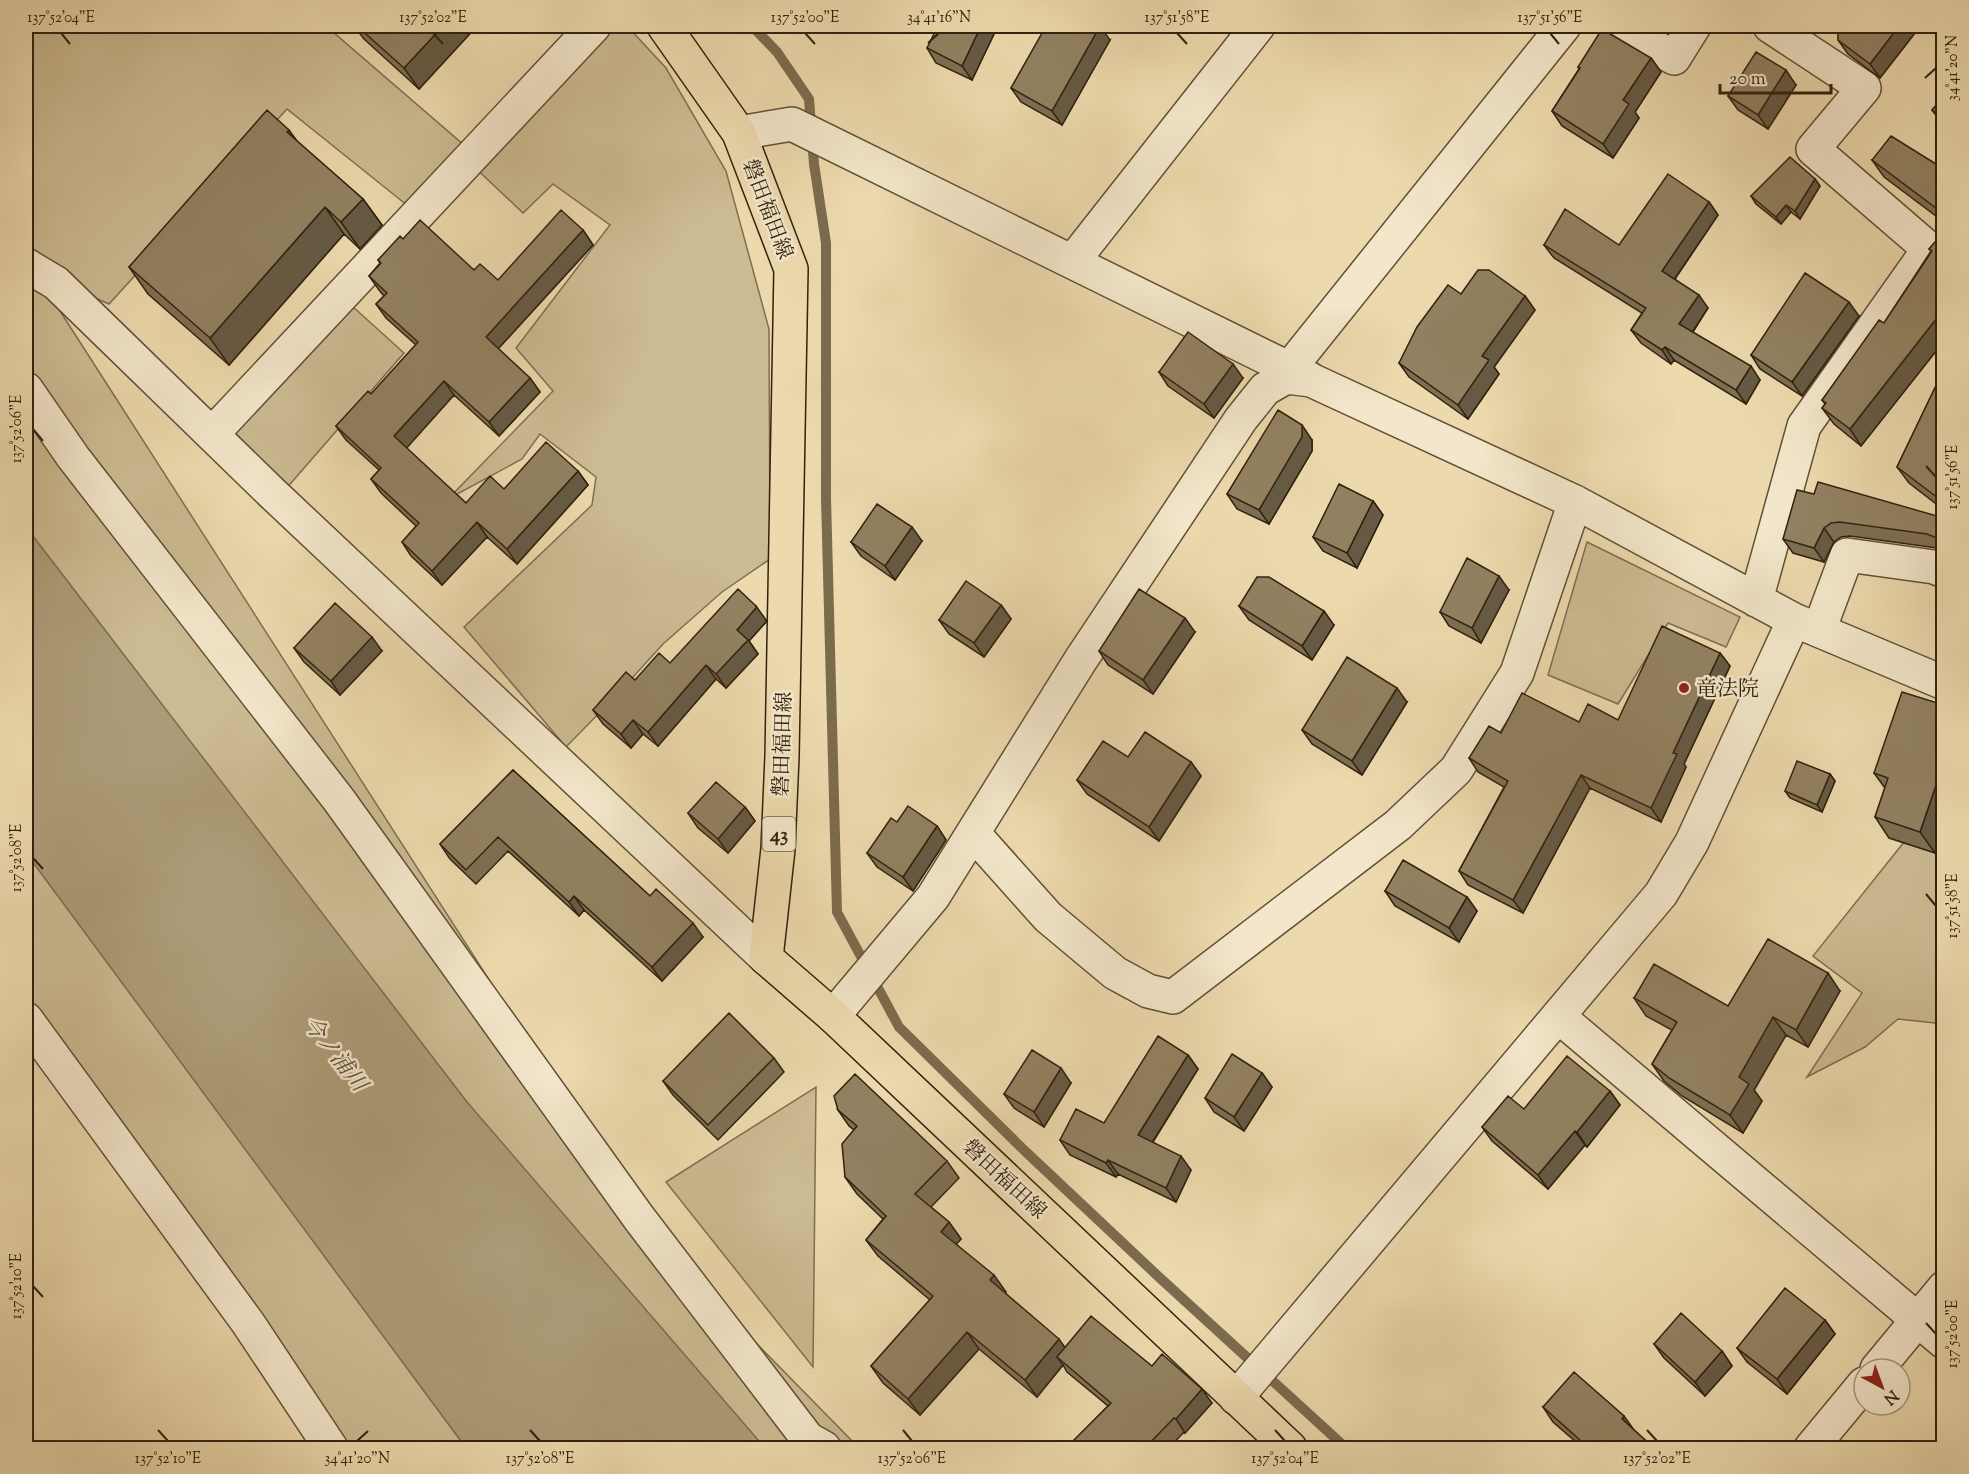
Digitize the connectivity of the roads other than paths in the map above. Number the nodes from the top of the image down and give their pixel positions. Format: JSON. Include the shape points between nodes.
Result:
{"nodes":[{"id":1,"x":594,"y":26,"type":"edge"},
{"id":2,"x":664,"y":26,"type":"edge"},
{"id":3,"x":1257,"y":26,"type":"edge"},
{"id":4,"x":1564,"y":26,"type":"edge"},
{"id":5,"x":1619,"y":26,"type":"edge"},
{"id":6,"x":1694,"y":26,"type":"edge"},
{"id":7,"x":1792,"y":31,"type":"edge"},
{"id":8,"x":739,"y":133,"type":"junction"},
{"id":9,"x":1073,"y":261,"type":"junction"},
{"id":10,"x":26,"y":265,"type":"edge"},
{"id":11,"x":1300,"y":374,"type":"junction"},
{"id":12,"x":26,"y":389,"type":"edge"},
{"id":13,"x":212,"y":434,"type":"junction"},
{"id":14,"x":1575,"y":502,"type":"junction"},
{"id":15,"x":1944,"y":571,"type":"edge"},
{"id":16,"x":1756,"y":600,"type":"junction"},
{"id":17,"x":1807,"y":625,"type":"junction"},
{"id":18,"x":1944,"y":683,"type":"edge"},
{"id":19,"x":973,"y":833,"type":"junction"},
{"id":20,"x":766,"y":958,"type":"junction"},
{"id":21,"x":833,"y":1016,"type":"junction"},
{"id":22,"x":1558,"y":1016,"type":"junction"},
{"id":23,"x":26,"y":1019,"type":"edge"},
{"id":24,"x":1944,"y":1288,"type":"edge"},
{"id":25,"x":1917,"y":1320,"type":"junction"},
{"id":26,"x":1944,"y":1342,"type":"edge"},
{"id":27,"x":1887,"y":1357,"type":"edge"},
{"id":28,"x":1236,"y":1398,"type":"junction"},
{"id":29,"x":1852,"y":1399,"type":"edge"},
{"id":30,"x":330,"y":1448,"type":"edge"},
{"id":31,"x":824,"y":1449,"type":"edge"},
{"id":32,"x":1290,"y":1449,"type":"edge"},
{"id":33,"x":1811,"y":1449,"type":"edge"}],
"edges":[{"from":1,"to":13,"type":"street"},
{"from":2,"to":8,"type":"main road","name":"磐田福田線","number":"43"},
{"from":3,"to":9,"type":"street"},
{"from":4,"to":11,"type":"street"},
{"from":5,"to":6,"type":"street","via":[[1674,58]]},
{"from":7,"to":16,"type":"street","via":[[1864,88],[1813,149],[1929,249],[1804,426]]},
{"from":8,"to":9,"type":"street","via":[[792,124]]},
{"from":8,"to":20,"type":"main road","name":"磐田福田線","number":"43","via":[[791,269],[782,756],[778,849]]},
{"from":9,"to":11,"type":"street"},
{"from":10,"to":13,"type":"street","via":[[56,283]]},
{"from":11,"to":14,"type":"street"},
{"from":11,"to":19,"type":"street","via":[[1265,389],[1241,419],[1080,662]]},
{"from":12,"to":31,"type":"street","via":[[73,457],[339,800],[639,1218],[808,1439]]},
{"from":13,"to":20,"type":"street"},
{"from":14,"to":16,"type":"street"},
{"from":14,"to":19,"type":"street","via":[[1517,672],[1456,770],[1398,825],[1173,997],[1148,991],[1115,973],[1048,917]]},
{"from":15,"to":17,"type":"street","via":[[1847,555]]},
{"from":16,"to":17,"type":"street"},
{"from":17,"to":18,"type":"street"},
{"from":17,"to":22,"type":"street","via":[[1661,894]]},
{"from":19,"to":21,"type":"street","via":[[933,897]]},
{"from":20,"to":21,"type":"main road","name":"磐田福田線"},
{"from":21,"to":28,"type":"main road","name":"磐田福田線"},
{"from":22,"to":25,"type":"street"},
{"from":22,"to":28,"type":"street"},
{"from":23,"to":30,"type":"street","via":[[248,1323]]},
{"from":24,"to":25,"type":"street"},
{"from":25,"to":26,"type":"street"},
{"from":25,"to":27,"type":"street"},
{"from":28,"to":32,"type":"main road","name":"磐田福田線"},
{"from":29,"to":33,"type":"street"}]}
